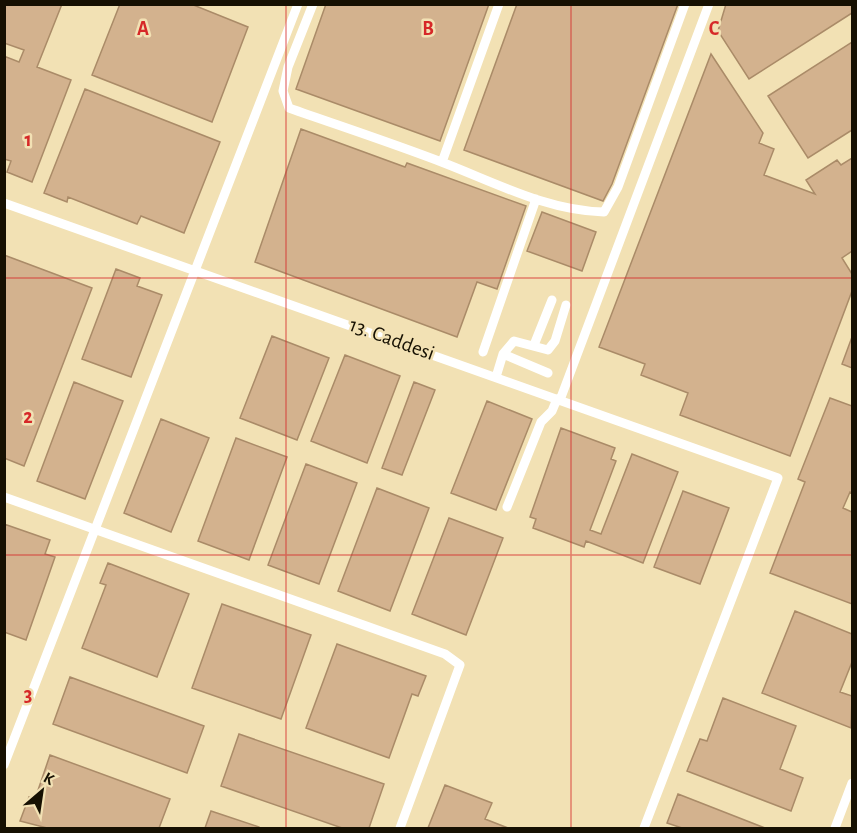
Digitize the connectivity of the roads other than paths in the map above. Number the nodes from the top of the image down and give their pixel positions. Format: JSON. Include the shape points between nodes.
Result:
{"nodes":[{"id":1,"x":298,"y":4,"type":"edge"},
{"id":2,"x":313,"y":4,"type":"edge"},
{"id":3,"x":499,"y":4,"type":"edge"},
{"id":4,"x":685,"y":4,"type":"edge"},
{"id":5,"x":709,"y":4,"type":"edge"},
{"id":6,"x":442,"y":162,"type":"junction"},
{"id":7,"x":536,"y":199,"type":"junction"},
{"id":8,"x":4,"y":203,"type":"edge"},
{"id":9,"x":196,"y":269,"type":"junction"},
{"id":10,"x":552,"y":300,"type":"dead end"},
{"id":11,"x":566,"y":305,"type":"dead end"},
{"id":12,"x":534,"y":345,"type":"junction"},
{"id":13,"x":483,"y":352,"type":"dead end"},
{"id":14,"x":503,"y":354,"type":"junction"},
{"id":15,"x":548,"y":373,"type":"dead end"},
{"id":16,"x":496,"y":377,"type":"junction"},
{"id":17,"x":558,"y":399,"type":"junction"},
{"id":18,"x":4,"y":497,"type":"edge"},
{"id":19,"x":507,"y":507,"type":"dead end"},
{"id":20,"x":96,"y":529,"type":"junction"},
{"id":21,"x":4,"y":765,"type":"edge"},
{"id":22,"x":852,"y":783,"type":"edge"},
{"id":23,"x":400,"y":828,"type":"edge"},
{"id":24,"x":644,"y":828,"type":"edge"},
{"id":25,"x":835,"y":828,"type":"edge"}],
"edges":[{"from":1,"to":9,"type":"street"},
{"from":2,"to":6,"type":"street","via":[[288,68],[283,91],[289,108]]},
{"from":3,"to":6,"type":"street"},
{"from":4,"to":7,"type":"street","via":[[618,188],[604,212],[582,212]]},
{"from":5,"to":17,"type":"street"},
{"from":6,"to":7,"type":"street"},
{"from":7,"to":13,"type":"street"},
{"from":8,"to":9,"type":"street","name":"13. Caddesi"},
{"from":9,"to":16,"type":"street","name":"13. Caddesi"},
{"from":9,"to":20,"type":"street"},
{"from":10,"to":12,"type":"street"},
{"from":11,"to":12,"type":"street","via":[[555,341],[548,350]]},
{"from":12,"to":14,"type":"street","via":[[514,340]]},
{"from":14,"to":15,"type":"street"},
{"from":14,"to":16,"type":"street"},
{"from":16,"to":17,"type":"street","name":"13. Caddesi"},
{"from":17,"to":19,"type":"street","via":[[541,422]]},
{"from":17,"to":24,"type":"street","name":"13. Caddesi","via":[[778,478]]},
{"from":18,"to":20,"type":"street"},
{"from":20,"to":21,"type":"street"},
{"from":20,"to":23,"type":"street","via":[[445,654],[460,665]]},
{"from":22,"to":25,"type":"street"}]}
